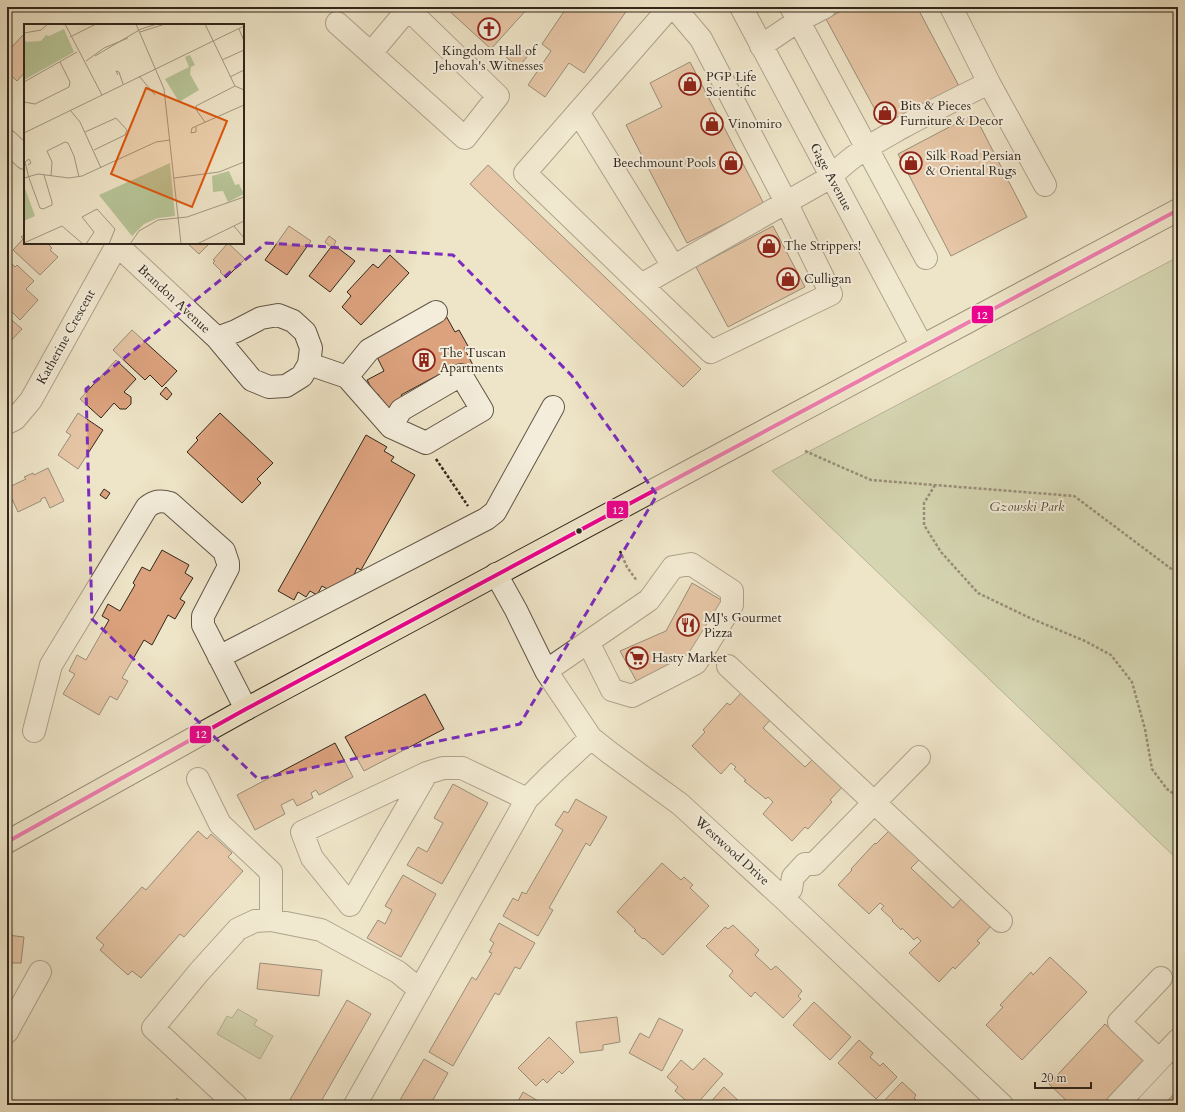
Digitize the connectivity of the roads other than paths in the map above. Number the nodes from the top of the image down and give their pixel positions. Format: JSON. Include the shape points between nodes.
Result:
{"nodes":[{"id":1,"x":670,"y":7,"type":"edge"},
{"id":2,"x":674,"y":7,"type":"edge"},
{"id":3,"x":741,"y":7,"type":"edge"},
{"id":4,"x":825,"y":7,"type":"edge"},
{"id":5,"x":951,"y":7,"type":"edge"},
{"id":6,"x":415,"y":10,"type":"edge"},
{"id":7,"x":794,"y":14,"type":"edge"},
{"id":8,"x":337,"y":23,"type":"dead end"},
{"id":9,"x":761,"y":46,"type":"junction"},
{"id":10,"x":371,"y":53,"type":"junction"},
{"id":11,"x":990,"y":82,"type":"junction"},
{"id":12,"x":578,"y":112,"type":"junction"},
{"id":13,"x":7,"y":141,"type":"edge"},
{"id":14,"x":866,"y":147,"type":"junction"},
{"id":15,"x":24,"y":157,"type":"edge"},
{"id":16,"x":831,"y":177,"type":"junction"},
{"id":17,"x":1045,"y":185,"type":"dead end"},
{"id":18,"x":786,"y":202,"type":"junction"},
{"id":19,"x":1178,"y":210,"type":"edge"},
{"id":20,"x":116,"y":244,"type":"edge"},
{"id":21,"x":926,"y":258,"type":"dead end"},
{"id":22,"x":673,"y":266,"type":"junction"},
{"id":23,"x":641,"y":285,"type":"junction"},
{"id":24,"x":436,"y":312,"type":"dead end"},
{"id":25,"x":217,"y":338,"type":"junction"},
{"id":26,"x":922,"y":346,"type":"junction"},
{"id":27,"x":309,"y":364,"type":"junction"},
{"id":28,"x":347,"y":377,"type":"junction"},
{"id":29,"x":553,"y":407,"type":"dead end"},
{"id":30,"x":7,"y":423,"type":"edge"},
{"id":31,"x":391,"y":427,"type":"junction"},
{"id":32,"x":496,"y":574,"type":"junction"},
{"id":33,"x":588,"y":642,"type":"junction"},
{"id":34,"x":219,"y":657,"type":"junction"},
{"id":35,"x":728,"y":666,"type":"dead end"},
{"id":36,"x":546,"y":671,"type":"junction"},
{"id":37,"x":246,"y":709,"type":"junction"},
{"id":38,"x":34,"y":731,"type":"dead end"},
{"id":39,"x":591,"y":738,"type":"junction"},
{"id":40,"x":919,"y":757,"type":"dead end"},
{"id":41,"x":427,"y":773,"type":"junction"},
{"id":42,"x":198,"y":779,"type":"dead end"},
{"id":43,"x":527,"y":800,"type":"junction"},
{"id":44,"x":874,"y":803,"type":"junction"},
{"id":45,"x":7,"y":842,"type":"edge"},
{"id":46,"x":787,"y":894,"type":"junction"},
{"id":47,"x":272,"y":920,"type":"junction"},
{"id":48,"x":1001,"y":921,"type":"dead end"},
{"id":49,"x":40,"y":972,"type":"dead end"},
{"id":50,"x":1161,"y":978,"type":"dead end"},
{"id":51,"x":420,"y":990,"type":"junction"},
{"id":52,"x":7,"y":1032,"type":"edge"},
{"id":53,"x":1178,"y":1040,"type":"edge"},
{"id":54,"x":1159,"y":1060,"type":"junction"},
{"id":55,"x":1177,"y":1077,"type":"edge"},
{"id":56,"x":236,"y":1105,"type":"edge"},
{"id":57,"x":355,"y":1105,"type":"edge"},
{"id":58,"x":1002,"y":1105,"type":"edge"},
{"id":59,"x":1117,"y":1105,"type":"edge"},
{"id":60,"x":1148,"y":1105,"type":"edge"}],
"edges":[{"from":1,"to":12,"type":"street"},
{"from":2,"to":18,"type":"street","via":[[701,39]]},
{"from":3,"to":9,"type":"street","name":"Gage Avenue"},
{"from":4,"to":7,"type":"street"},
{"from":5,"to":11,"type":"street"},
{"from":6,"to":10,"type":"street"},
{"from":6,"to":10,"type":"street","via":[[498,96],[465,138]]},
{"from":7,"to":9,"type":"street"},
{"from":7,"to":14,"type":"street"},
{"from":8,"to":10,"type":"street"},
{"from":9,"to":16,"type":"street","name":"Gage Avenue"},
{"from":11,"to":14,"type":"street"},
{"from":11,"to":17,"type":"street"},
{"from":12,"to":22,"type":"street"},
{"from":12,"to":23,"type":"street","via":[[525,173]]},
{"from":13,"to":15,"type":"street"},
{"from":14,"to":16,"type":"street"},
{"from":14,"to":21,"type":"street"},
{"from":16,"to":18,"type":"street"},
{"from":16,"to":26,"type":"street","name":"Gage Avenue"},
{"from":18,"to":22,"type":"street"},
{"from":18,"to":23,"type":"street","via":[[832,294],[712,352]]},
{"from":19,"to":26,"type":"main road"},
{"from":20,"to":25,"type":"street","name":"Brandon Avenue"},
{"from":20,"to":30,"type":"street","name":"Katherine Crescent","via":[[31,400],[15,419]]},
{"from":22,"to":23,"type":"street"},
{"from":24,"to":28,"type":"street","via":[[369,350]]},
{"from":25,"to":27,"type":"street","name":"Brandon Avenue","via":[[252,380],[269,387],[286,386],[302,376]]},
{"from":25,"to":27,"type":"street","name":"Brandon Avenue","via":[[261,318],[278,314],[293,321],[305,332],[311,348]]},
{"from":26,"to":32,"type":"main road"},
{"from":27,"to":28,"type":"street"},
{"from":28,"to":31,"type":"street"},
{"from":29,"to":34,"type":"street","via":[[495,512],[486,519]]},
{"from":31,"to":31,"type":"street","via":[[401,410],[461,375],[482,410],[426,443]]},
{"from":32,"to":36,"type":"street","name":"Westwood Drive"},
{"from":32,"to":37,"type":"main road"},
{"from":33,"to":33,"type":"street","via":[[649,600],[673,567],[691,564],[732,591],[732,605],[696,663],[632,696],[612,690]]},
{"from":33,"to":36,"type":"street"},
{"from":34,"to":37,"type":"street"},
{"from":34,"to":38,"type":"street","via":[[203,625],[203,616],[228,568],[224,552],[170,502],[153,502],[147,507],[50,665]]},
{"from":35,"to":44,"type":"street"},
{"from":36,"to":39,"type":"street","name":"Westwood Drive"},
{"from":37,"to":45,"type":"main road"},
{"from":39,"to":43,"type":"street"},
{"from":39,"to":46,"type":"street","name":"Westwood Drive","via":[[680,804]]},
{"from":40,"to":44,"type":"street"},
{"from":41,"to":41,"type":"street","via":[[358,892],[350,905],[312,858],[302,832]]},
{"from":41,"to":43,"type":"street","via":[[443,768],[462,768]]},
{"from":42,"to":47,"type":"street","via":[[220,824],[272,872]]},
{"from":43,"to":51,"type":"street"},
{"from":44,"to":46,"type":"street","via":[[814,864],[815,874],[803,887]]},
{"from":44,"to":48,"type":"street"},
{"from":46,"to":58,"type":"street","name":"Westwood Drive"},
{"from":47,"to":51,"type":"street","via":[[321,930],[398,972]]},
{"from":47,"to":56,"type":"street","via":[[255,921],[238,929],[153,1028]]},
{"from":49,"to":52,"type":"street"},
{"from":50,"to":54,"type":"street","via":[[1119,1022]]},
{"from":51,"to":57,"type":"street"},
{"from":53,"to":54,"type":"street"},
{"from":54,"to":59,"type":"street"},
{"from":55,"to":60,"type":"street"}]}
